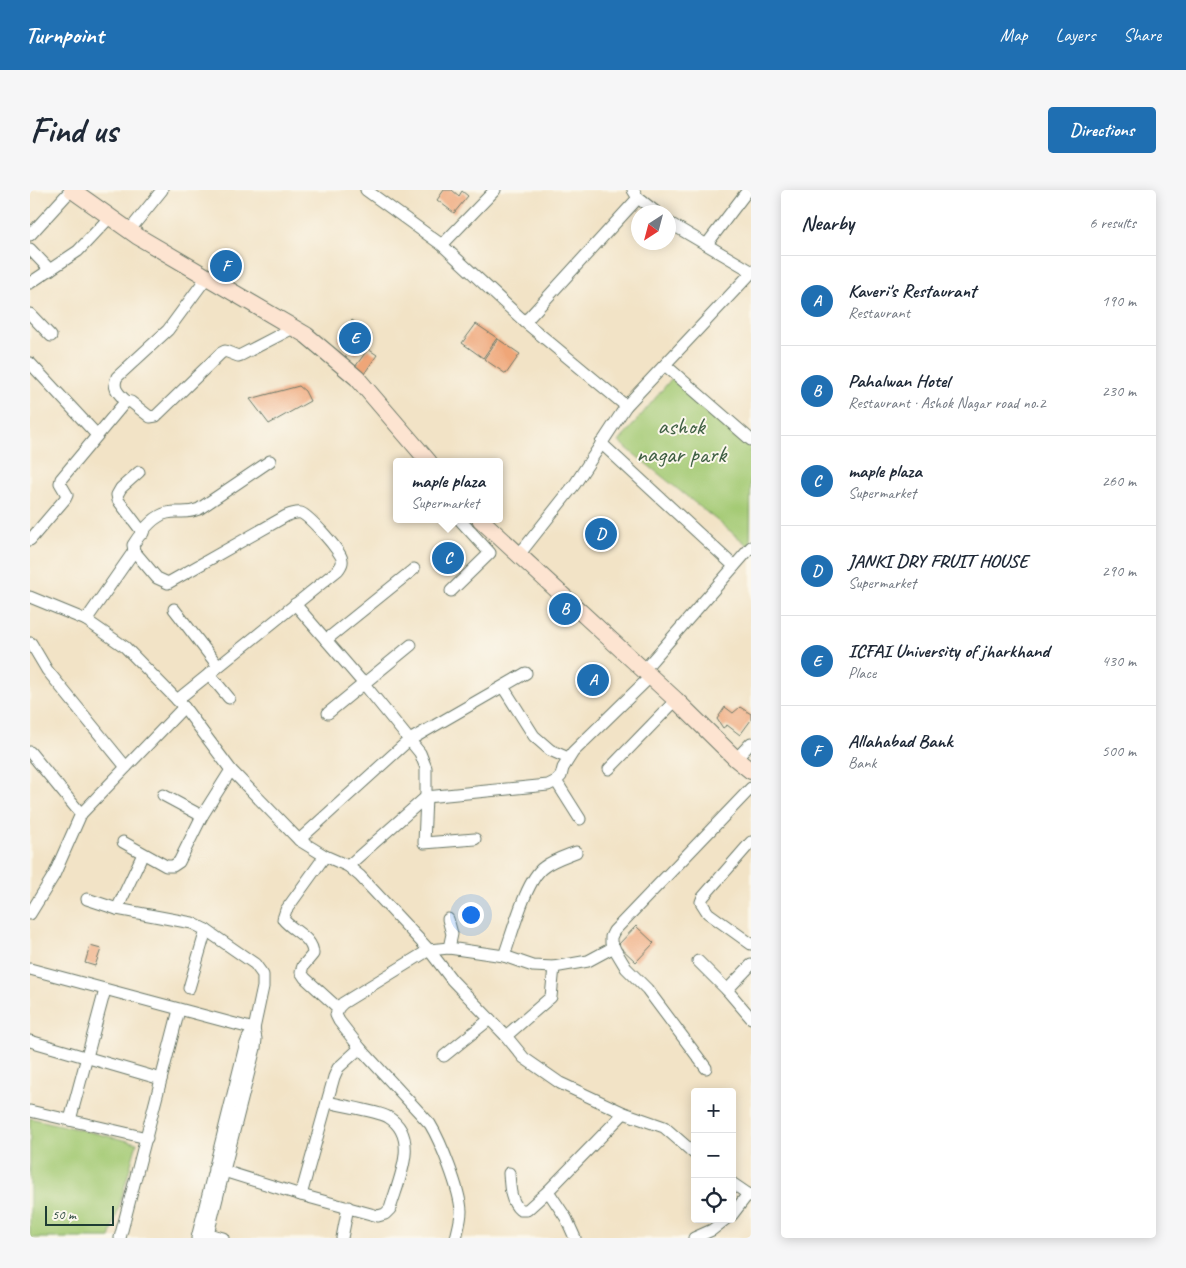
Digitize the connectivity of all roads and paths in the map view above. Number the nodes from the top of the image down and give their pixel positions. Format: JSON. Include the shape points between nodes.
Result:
{"nodes":[{"id":1,"x":72,"y":190,"type":"edge"},
{"id":2,"x":162,"y":190,"type":"edge"},
{"id":3,"x":366,"y":190,"type":"edge"},
{"id":4,"x":495,"y":190,"type":"edge"},
{"id":5,"x":748,"y":190,"type":"edge"},
{"id":6,"x":636,"y":194,"type":"edge"},
{"id":7,"x":648,"y":205,"type":"edge"},
{"id":8,"x":110,"y":217,"type":"junction"},
{"id":9,"x":676,"y":227,"type":"edge"},
{"id":10,"x":129,"y":231,"type":"junction"},
{"id":11,"x":30,"y":235,"type":"edge"},
{"id":12,"x":707,"y":244,"type":"junction"},
{"id":13,"x":442,"y":245,"type":"junction"},
{"id":14,"x":30,"y":249,"type":"edge"},
{"id":15,"x":50,"y":270,"type":"junction"},
{"id":16,"x":751,"y":272,"type":"edge"},
{"id":17,"x":207,"y":277,"type":"junction"},
{"id":18,"x":30,"y":283,"type":"edge"},
{"id":19,"x":30,"y":314,"type":"edge"},
{"id":20,"x":525,"y":322,"type":"junction"},
{"id":21,"x":293,"y":328,"type":"junction"},
{"id":22,"x":51,"y":336,"type":"dead end"},
{"id":23,"x":30,"y":363,"type":"edge"},
{"id":24,"x":665,"y":365,"type":"junction"},
{"id":25,"x":126,"y":401,"type":"junction"},
{"id":26,"x":626,"y":406,"type":"junction"},
{"id":27,"x":97,"y":435,"type":"junction"},
{"id":28,"x":751,"y":440,"type":"edge"},
{"id":29,"x":601,"y":443,"type":"junction"},
{"id":30,"x":426,"y":458,"type":"edge"},
{"id":31,"x":270,"y":460,"type":"dead end"},
{"id":32,"x":139,"y":472,"type":"dead end"},
{"id":33,"x":463,"y":523,"type":"edge"},
{"id":34,"x":484,"y":523,"type":"edge"},
{"id":35,"x":32,"y":533,"type":"edge"},
{"id":36,"x":143,"y":533,"type":"junction"},
{"id":37,"x":751,"y":546,"type":"edge"},
{"id":38,"x":134,"y":551,"type":"junction"},
{"id":39,"x":518,"y":556,"type":"junction"},
{"id":40,"x":734,"y":566,"type":"junction"},
{"id":41,"x":414,"y":568,"type":"dead end"},
{"id":42,"x":451,"y":591,"type":"dead end"},
{"id":43,"x":30,"y":597,"type":"edge"},
{"id":44,"x":295,"y":604,"type":"junction"},
{"id":45,"x":174,"y":609,"type":"dead end"},
{"id":46,"x":86,"y":620,"type":"junction"},
{"id":47,"x":326,"y":640,"type":"junction"},
{"id":48,"x":31,"y":643,"type":"edge"},
{"id":49,"x":411,"y":645,"type":"dead end"},
{"id":50,"x":214,"y":670,"type":"junction"},
{"id":51,"x":526,"y":673,"type":"dead end"},
{"id":52,"x":646,"y":674,"type":"junction"},
{"id":53,"x":364,"y":684,"type":"junction"},
{"id":54,"x":503,"y":687,"type":"junction"},
{"id":55,"x":229,"y":698,"type":"dead end"},
{"id":56,"x":676,"y":700,"type":"junction"},
{"id":57,"x":180,"y":704,"type":"junction"},
{"id":58,"x":328,"y":713,"type":"dead end"},
{"id":59,"x":408,"y":741,"type":"junction"},
{"id":60,"x":751,"y":743,"type":"edge"},
{"id":61,"x":30,"y":752,"type":"edge"},
{"id":62,"x":568,"y":758,"type":"junction"},
{"id":63,"x":736,"y":759,"type":"junction"},
{"id":64,"x":126,"y":767,"type":"junction"},
{"id":65,"x":609,"y":769,"type":"dead end"},
{"id":66,"x":231,"y":770,"type":"junction"},
{"id":67,"x":751,"y":770,"type":"edge"},
{"id":68,"x":556,"y":781,"type":"junction"},
{"id":69,"x":751,"y":788,"type":"edge"},
{"id":70,"x":163,"y":794,"type":"dead end"},
{"id":71,"x":426,"y":797,"type":"junction"},
{"id":72,"x":81,"y":814,"type":"junction"},
{"id":73,"x":202,"y":816,"type":"junction"},
{"id":74,"x":580,"y":819,"type":"dead end"},
{"id":75,"x":475,"y":839,"type":"dead end"},
{"id":76,"x":299,"y":840,"type":"junction"},
{"id":77,"x":123,"y":842,"type":"dead end"},
{"id":78,"x":751,"y":842,"type":"edge"},
{"id":79,"x":576,"y":852,"type":"dead end"},
{"id":80,"x":143,"y":854,"type":"junction"},
{"id":81,"x":325,"y":856,"type":"junction"},
{"id":82,"x":348,"y":866,"type":"junction"},
{"id":83,"x":87,"y":899,"type":"dead end"},
{"id":84,"x":117,"y":909,"type":"junction"},
{"id":85,"x":30,"y":914,"type":"edge"},
{"id":86,"x":448,"y":919,"type":"dead end"},
{"id":87,"x":206,"y":930,"type":"junction"},
{"id":88,"x":751,"y":944,"type":"edge"},
{"id":89,"x":614,"y":947,"type":"junction"},
{"id":90,"x":449,"y":948,"type":"junction"},
{"id":91,"x":429,"y":950,"type":"junction"},
{"id":92,"x":504,"y":956,"type":"junction"},
{"id":93,"x":698,"y":961,"type":"dead end"},
{"id":94,"x":751,"y":965,"type":"edge"},
{"id":95,"x":554,"y":967,"type":"junction"},
{"id":96,"x":30,"y":970,"type":"edge"},
{"id":97,"x":189,"y":988,"type":"dead end"},
{"id":98,"x":105,"y":990,"type":"junction"},
{"id":99,"x":727,"y":990,"type":"junction"},
{"id":100,"x":338,"y":1008,"type":"junction"},
{"id":101,"x":179,"y":1010,"type":"junction"},
{"id":102,"x":751,"y":1018,"type":"edge"},
{"id":103,"x":490,"y":1019,"type":"junction"},
{"id":104,"x":254,"y":1029,"type":"junction"},
{"id":105,"x":506,"y":1036,"type":"junction"},
{"id":106,"x":30,"y":1041,"type":"edge"},
{"id":107,"x":360,"y":1048,"type":"junction"},
{"id":108,"x":87,"y":1056,"type":"junction"},
{"id":109,"x":444,"y":1056,"type":"dead end"},
{"id":110,"x":706,"y":1068,"type":"dead end"},
{"id":111,"x":161,"y":1079,"type":"junction"},
{"id":112,"x":328,"y":1102,"type":"junction"},
{"id":113,"x":30,"y":1111,"type":"edge"},
{"id":114,"x":624,"y":1112,"type":"junction"},
{"id":115,"x":70,"y":1120,"type":"junction"},
{"id":116,"x":146,"y":1138,"type":"junction"},
{"id":117,"x":691,"y":1151,"type":"edge"},
{"id":118,"x":219,"y":1170,"type":"junction"},
{"id":119,"x":509,"y":1174,"type":"dead end"},
{"id":120,"x":736,"y":1186,"type":"edge"},
{"id":121,"x":548,"y":1191,"type":"junction"},
{"id":122,"x":301,"y":1195,"type":"junction"},
{"id":123,"x":749,"y":1195,"type":"edge"},
{"id":124,"x":348,"y":1207,"type":"junction"},
{"id":125,"x":736,"y":1210,"type":"edge"},
{"id":126,"x":721,"y":1223,"type":"edge"},
{"id":127,"x":712,"y":1230,"type":"junction"},
{"id":128,"x":202,"y":1235,"type":"edge"},
{"id":129,"x":120,"y":1238,"type":"edge"},
{"id":130,"x":223,"y":1238,"type":"edge"},
{"id":131,"x":342,"y":1238,"type":"edge"},
{"id":132,"x":456,"y":1238,"type":"edge"},
{"id":133,"x":575,"y":1238,"type":"edge"},
{"id":134,"x":694,"y":1238,"type":"edge"},
{"id":135,"x":721,"y":1238,"type":"edge"}],
"edges":[{"from":1,"to":8,"type":"street"},
{"from":1,"to":11,"type":"street"},
{"from":2,"to":10,"type":"street"},
{"from":3,"to":13,"type":"street"},
{"from":4,"to":13,"type":"street"},
{"from":5,"to":12,"type":"street"},
{"from":6,"to":7,"type":"street"},
{"from":6,"to":20,"type":"street"},
{"from":8,"to":10,"type":"street"},
{"from":8,"to":15,"type":"street","via":[[78,251]]},
{"from":9,"to":12,"type":"street"},
{"from":10,"to":17,"type":"street"},
{"from":12,"to":16,"type":"street"},
{"from":13,"to":20,"type":"street"},
{"from":14,"to":15,"type":"street"},
{"from":15,"to":18,"type":"street"},
{"from":16,"to":24,"type":"street"},
{"from":17,"to":21,"type":"street"},
{"from":17,"to":25,"type":"street","via":[[168,330],[116,377],[116,392]]},
{"from":19,"to":22,"type":"street"},
{"from":20,"to":26,"type":"street"},
{"from":21,"to":25,"type":"street","via":[[242,355],[225,350],[220,353],[156,416],[150,417]]},
{"from":21,"to":30,"type":"street","via":[[357,378]]},
{"from":23,"to":27,"type":"street"},
{"from":24,"to":26,"type":"street"},
{"from":24,"to":28,"type":"street"},
{"from":25,"to":27,"type":"street"},
{"from":26,"to":29,"type":"street"},
{"from":27,"to":35,"type":"street","via":[[61,479],[67,494],[65,499]]},
{"from":29,"to":39,"type":"street","via":[[575,484]]},
{"from":29,"to":40,"type":"street"},
{"from":31,"to":36,"type":"street","via":[[199,509],[162,514]]},
{"from":32,"to":36,"type":"street","via":[[120,488],[116,496]]},
{"from":33,"to":42,"type":"street","via":[[490,553]]},
{"from":34,"to":39,"type":"street"},
{"from":36,"to":38,"type":"street","via":[[133,545]]},
{"from":37,"to":40,"type":"street"},
{"from":38,"to":44,"type":"street","via":[[157,578],[168,583],[286,516],[301,513],[309,518],[342,559],[338,570]]},
{"from":38,"to":46,"type":"street"},
{"from":39,"to":52,"type":"street"},
{"from":40,"to":52,"type":"street"},
{"from":41,"to":47,"type":"street"},
{"from":43,"to":46,"type":"street"},
{"from":44,"to":47,"type":"street"},
{"from":44,"to":50,"type":"street"},
{"from":45,"to":50,"type":"street"},
{"from":46,"to":57,"type":"street","via":[[125,647]]},
{"from":47,"to":53,"type":"street"},
{"from":48,"to":64,"type":"street","via":[[47,670]]},
{"from":49,"to":53,"type":"street"},
{"from":50,"to":55,"type":"street"},
{"from":50,"to":57,"type":"street"},
{"from":51,"to":54,"type":"street"},
{"from":52,"to":56,"type":"street"},
{"from":52,"to":62,"type":"street"},
{"from":53,"to":58,"type":"street"},
{"from":53,"to":59,"type":"street"},
{"from":54,"to":59,"type":"street"},
{"from":54,"to":62,"type":"street","via":[[534,736],[550,750]]},
{"from":56,"to":63,"type":"street"},
{"from":56,"to":65,"type":"street"},
{"from":57,"to":64,"type":"street"},
{"from":57,"to":66,"type":"street"},
{"from":59,"to":71,"type":"street","via":[[424,761]]},
{"from":59,"to":76,"type":"street"},
{"from":60,"to":63,"type":"street"},
{"from":61,"to":72,"type":"street"},
{"from":62,"to":68,"type":"street"},
{"from":63,"to":67,"type":"street"},
{"from":64,"to":72,"type":"street"},
{"from":66,"to":73,"type":"street"},
{"from":66,"to":76,"type":"street"},
{"from":68,"to":71,"type":"street","via":[[548,785]]},
{"from":68,"to":74,"type":"street"},
{"from":69,"to":89,"type":"street","via":[[614,931],[611,937]]},
{"from":70,"to":73,"type":"street"},
{"from":71,"to":75,"type":"street","via":[[424,843]]},
{"from":71,"to":82,"type":"street"},
{"from":72,"to":85,"type":"street","via":[[54,875]]},
{"from":73,"to":80,"type":"street","via":[[179,862],[173,866],[166,866]]},
{"from":76,"to":81,"type":"street"},
{"from":77,"to":80,"type":"street"},
{"from":78,"to":88,"type":"street","via":[[701,902],[708,913]]},
{"from":79,"to":92,"type":"street","via":[[544,866],[537,874]]},
{"from":80,"to":84,"type":"street"},
{"from":81,"to":82,"type":"street"},
{"from":81,"to":100,"type":"street","via":[[283,919],[313,947],[313,954],[301,972]]},
{"from":82,"to":91,"type":"street"},
{"from":83,"to":84,"type":"street"},
{"from":84,"to":87,"type":"street","via":[[192,923]]},
{"from":86,"to":90,"type":"street","via":[[452,934]]},
{"from":87,"to":97,"type":"street"},
{"from":87,"to":104,"type":"street","via":[[255,964],[263,975],[264,987]]},
{"from":89,"to":95,"type":"street","via":[[588,961]]},
{"from":89,"to":110,"type":"street","via":[[626,968],[647,989]]},
{"from":90,"to":91,"type":"street"},
{"from":90,"to":92,"type":"street"},
{"from":91,"to":100,"type":"street"},
{"from":91,"to":103,"type":"street","via":[[452,980]]},
{"from":92,"to":95,"type":"street","via":[[533,966]]},
{"from":93,"to":99,"type":"street"},
{"from":94,"to":99,"type":"street"},
{"from":95,"to":105,"type":"street","via":[[550,997]]},
{"from":96,"to":98,"type":"street"},
{"from":98,"to":101,"type":"street"},
{"from":98,"to":108,"type":"street"},
{"from":99,"to":102,"type":"street"},
{"from":100,"to":107,"type":"street","via":[[339,1022]]},
{"from":101,"to":104,"type":"street"},
{"from":101,"to":111,"type":"street"},
{"from":103,"to":105,"type":"street"},
{"from":103,"to":109,"type":"street"},
{"from":104,"to":118,"type":"street","via":[[246,1046]]},
{"from":105,"to":114,"type":"street","via":[[524,1058],[560,1083]]},
{"from":106,"to":108,"type":"street"},
{"from":107,"to":112,"type":"street","via":[[338,1068]]},
{"from":107,"to":132,"type":"street","via":[[430,1124],[437,1136],[459,1199],[461,1212]]},
{"from":108,"to":111,"type":"street"},
{"from":108,"to":115,"type":"street"},
{"from":111,"to":116,"type":"street"},
{"from":112,"to":122,"type":"street"},
{"from":112,"to":124,"type":"street","via":[[387,1117],[399,1126],[406,1142],[406,1157],[390,1209],[378,1216]]},
{"from":113,"to":115,"type":"street"},
{"from":114,"to":117,"type":"street","via":[[664,1127]]},
{"from":114,"to":121,"type":"street"},
{"from":115,"to":116,"type":"street"},
{"from":116,"to":129,"type":"street"},
{"from":118,"to":122,"type":"street"},
{"from":118,"to":128,"type":"street"},
{"from":119,"to":121,"type":"street","via":[[512,1198],[520,1210],[527,1210]]},
{"from":120,"to":123,"type":"street"},
{"from":121,"to":133,"type":"street"},
{"from":122,"to":124,"type":"street"},
{"from":123,"to":125,"type":"street"},
{"from":124,"to":131,"type":"street"},
{"from":126,"to":127,"type":"street"},
{"from":127,"to":134,"type":"street"},
{"from":127,"to":135,"type":"street"},
{"from":128,"to":130,"type":"street"}]}
